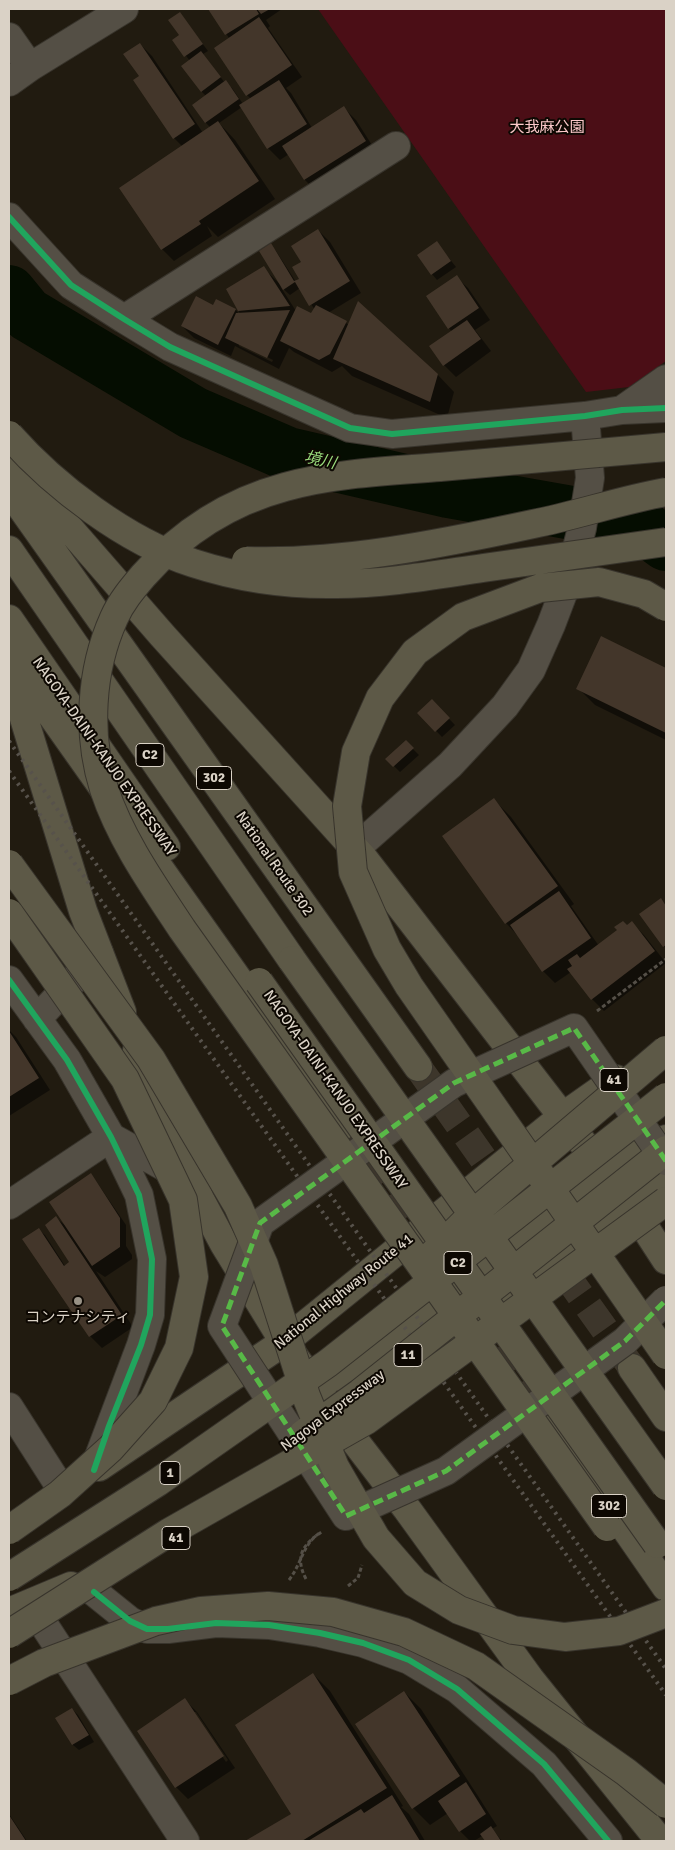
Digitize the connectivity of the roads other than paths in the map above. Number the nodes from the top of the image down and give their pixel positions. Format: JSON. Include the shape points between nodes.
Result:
{"nodes":[{"id":1,"x":124,"y":9,"type":"edge"},
{"id":2,"x":9,"y":37,"type":"edge"},
{"id":3,"x":19,"y":74,"type":"edge"},
{"id":4,"x":396,"y":146,"type":"dead end"},
{"id":5,"x":9,"y":217,"type":"edge"},
{"id":6,"x":124,"y":319,"type":"junction"},
{"id":7,"x":666,"y":379,"type":"edge"},
{"id":8,"x":666,"y":408,"type":"edge"},
{"id":9,"x":622,"y":410,"type":"junction"},
{"id":10,"x":585,"y":416,"type":"junction"},
{"id":11,"x":9,"y":435,"type":"edge"},
{"id":12,"x":666,"y":447,"type":"edge"},
{"id":13,"x":9,"y":459,"type":"edge"},
{"id":14,"x":9,"y":490,"type":"edge"},
{"id":15,"x":666,"y":492,"type":"edge"},
{"id":16,"x":104,"y":518,"type":"junction"},
{"id":17,"x":666,"y":542,"type":"edge"},
{"id":18,"x":9,"y":550,"type":"edge"},
{"id":19,"x":666,"y":607,"type":"edge"},
{"id":20,"x":9,"y":619,"type":"edge"},
{"id":21,"x":9,"y":655,"type":"edge"},
{"id":22,"x":9,"y":684,"type":"edge"},
{"id":23,"x":355,"y":849,"type":"junction"},
{"id":24,"x":9,"y":864,"type":"edge"},
{"id":25,"x":9,"y":913,"type":"edge"},
{"id":26,"x":99,"y":953,"type":"junction"},
{"id":27,"x":9,"y":980,"type":"edge"},
{"id":28,"x":37,"y":1019,"type":"junction"},
{"id":29,"x":666,"y":1044,"type":"edge"},
{"id":30,"x":666,"y":1050,"type":"edge"},
{"id":31,"x":418,"y":1067,"type":"tunnel mouth"},
{"id":32,"x":666,"y":1097,"type":"edge"},
{"id":33,"x":562,"y":1117,"type":"junction"},
{"id":34,"x":342,"y":1126,"type":"tunnel mouth"},
{"id":35,"x":111,"y":1137,"type":"junction"},
{"id":36,"x":666,"y":1139,"type":"edge"},
{"id":37,"x":666,"y":1150,"type":"edge"},
{"id":38,"x":666,"y":1162,"type":"edge"},
{"id":39,"x":607,"y":1175,"type":"junction"},
{"id":40,"x":666,"y":1177,"type":"edge"},
{"id":41,"x":192,"y":1183,"type":"junction"},
{"id":42,"x":666,"y":1201,"type":"edge"},
{"id":43,"x":629,"y":1203,"type":"junction"},
{"id":44,"x":9,"y":1205,"type":"edge"},
{"id":45,"x":666,"y":1260,"type":"edge"},
{"id":46,"x":666,"y":1300,"type":"edge"},
{"id":47,"x":284,"y":1342,"type":"junction"},
{"id":48,"x":666,"y":1355,"type":"edge"},
{"id":49,"x":315,"y":1366,"type":"junction"},
{"id":50,"x":632,"y":1368,"type":"tunnel mouth"},
{"id":51,"x":9,"y":1407,"type":"edge"},
{"id":52,"x":666,"y":1417,"type":"edge"},
{"id":53,"x":341,"y":1423,"type":"junction"},
{"id":54,"x":553,"y":1424,"type":"tunnel mouth"},
{"id":55,"x":94,"y":1470,"type":"junction"},
{"id":56,"x":666,"y":1486,"type":"edge"},
{"id":57,"x":62,"y":1490,"type":"junction"},
{"id":58,"x":9,"y":1522,"type":"edge"},
{"id":59,"x":9,"y":1530,"type":"edge"},
{"id":60,"x":163,"y":1542,"type":"junction"},
{"id":61,"x":666,"y":1557,"type":"edge"},
{"id":62,"x":9,"y":1577,"type":"edge"},
{"id":63,"x":666,"y":1587,"type":"edge"},
{"id":64,"x":94,"y":1592,"type":"junction"},
{"id":65,"x":666,"y":1608,"type":"edge"},
{"id":66,"x":9,"y":1612,"type":"edge"},
{"id":67,"x":666,"y":1613,"type":"edge"},
{"id":68,"x":44,"y":1625,"type":"junction"},
{"id":69,"x":9,"y":1634,"type":"edge"},
{"id":70,"x":9,"y":1647,"type":"edge"},
{"id":71,"x":9,"y":1681,"type":"edge"},
{"id":72,"x":666,"y":1804,"type":"edge"},
{"id":73,"x":595,"y":1837,"type":"edge"},
{"id":74,"x":185,"y":1841,"type":"edge"},
{"id":75,"x":660,"y":1841,"type":"edge"}],
"edges":[{"from":1,"to":3,"type":"street"},
{"from":2,"to":3,"type":"street"},
{"from":4,"to":6,"type":"street"},
{"from":5,"to":6,"type":"street","via":[[71,285]]},
{"from":6,"to":10,"type":"street","via":[[170,347],[350,428],[392,434]]},
{"from":7,"to":9,"type":"street"},
{"from":8,"to":9,"type":"street"},
{"from":9,"to":10,"type":"street"},
{"from":10,"to":23,"type":"street","via":[[590,478],[582,528],[570,575],[531,670],[505,706],[450,765]]},
{"from":11,"to":16,"type":"highway","bridge":true,"via":[[46,472]]},
{"from":12,"to":65,"type":"highway","bridge":true,"via":[[350,474],[286,486],[248,499],[187,533],[130,591],[114,617],[103,646],[92,722],[104,788],[118,823],[145,872],[194,946]]},
{"from":13,"to":23,"type":"highway"},
{"from":14,"to":31,"type":"highway","name":"National Route 302","number":"302"},
{"from":15,"to":16,"type":"highway","bridge":true,"via":[[534,524],[392,551],[285,562],[240,561],[196,553],[140,536]]},
{"from":16,"to":17,"type":"highway","bridge":true,"via":[[138,539],[192,562],[246,577],[290,583],[385,582]]},
{"from":18,"to":56,"type":"highway","number":"C2","bridge":true,"via":[[292,960]]},
{"from":19,"to":48,"type":"highway","bridge":true,"via":[[644,594],[599,582],[540,588],[463,616],[416,652],[380,698],[356,752],[347,806],[353,872],[387,949],[409,986]]},
{"from":20,"to":61,"type":"highway","name":"NAGOYA-DAINI-KANJO EXPRESSWAY","number":"C2","bridge":true,"via":[[253,974]]},
{"from":21,"to":34,"type":"highway"},
{"from":22,"to":26,"type":"highway","via":[[23,715],[82,911]]},
{"from":23,"to":33,"type":"highway"},
{"from":24,"to":67,"type":"highway","bridge":true,"via":[[152,1059],[238,1206],[264,1264],[306,1396],[335,1467],[376,1538],[416,1582],[460,1610],[513,1630],[565,1637],[619,1631]]},
{"from":25,"to":59,"type":"highway","bridge":true,"via":[[125,1079],[183,1200],[194,1277],[179,1348],[153,1401],[111,1448],[60,1494]]},
{"from":26,"to":28,"type":"street"},
{"from":26,"to":41,"type":"highway"},
{"from":27,"to":28,"type":"street"},
{"from":28,"to":35,"type":"street","via":[[67,1060]]},
{"from":29,"to":33,"type":"highway","name":"National Highway Route 41","number":"41"},
{"from":30,"to":49,"type":"highway","bridge":true,"via":[[474,1213]]},
{"from":32,"to":49,"type":"highway","bridge":true},
{"from":33,"to":39,"type":"highway"},
{"from":33,"to":47,"type":"highway","name":"National Highway Route 41","number":"41"},
{"from":35,"to":41,"type":"street"},
{"from":35,"to":44,"type":"street"},
{"from":35,"to":55,"type":"street","via":[[139,1195],[152,1259],[150,1315]]},
{"from":36,"to":39,"type":"highway","via":[[641,1151]]},
{"from":37,"to":60,"type":"highway","name":"Nagoya Expressway","number":"11","bridge":true,"via":[[360,1393]]},
{"from":38,"to":46,"type":"street","bridge":true,"via":[[574,1028],[454,1082],[260,1223],[222,1326],[336,1522],[446,1471],[625,1341]]},
{"from":39,"to":43,"type":"highway"},
{"from":39,"to":49,"type":"highway","via":[[352,1372],[339,1378],[321,1378]]},
{"from":40,"to":43,"type":"highway","number":"41"},
{"from":41,"to":47,"type":"highway","via":[[224,1244]]},
{"from":42,"to":60,"type":"highway","bridge":true,"via":[[367,1420]]},
{"from":43,"to":45,"type":"highway"},
{"from":43,"to":53,"type":"highway","number":"41"},
{"from":47,"to":49,"type":"highway"},
{"from":47,"to":55,"type":"highway","name":"National Highway Route 41","number":"41"},
{"from":49,"to":53,"type":"highway"},
{"from":49,"to":62,"type":"highway","number":"1","bridge":true,"via":[[158,1482]]},
{"from":50,"to":52,"type":"highway"},
{"from":51,"to":57,"type":"street"},
{"from":53,"to":60,"type":"highway","number":"41"},
{"from":53,"to":75,"type":"highway","via":[[530,1679]]},
{"from":54,"to":63,"type":"highway","number":"302"},
{"from":55,"to":57,"type":"highway","name":"National Highway Route 41","number":"41"},
{"from":57,"to":58,"type":"highway","name":"National Highway Route 41","number":"41"},
{"from":60,"to":64,"type":"highway","number":"41"},
{"from":60,"to":66,"type":"highway"},
{"from":60,"to":69,"type":"highway","name":"Nagoya Expressway","bridge":true},
{"from":64,"to":68,"type":"highway","number":"41"},
{"from":64,"to":73,"type":"street","via":[[130,1621],[147,1629],[216,1623],[269,1624],[363,1643],[409,1660],[457,1689],[538,1758]]},
{"from":68,"to":70,"type":"highway","number":"41"},
{"from":68,"to":74,"type":"street"},
{"from":71,"to":72,"type":"highway","bridge":true,"via":[[44,1663],[156,1620],[201,1611],[268,1606],[333,1612],[404,1632],[476,1666]]}]}
